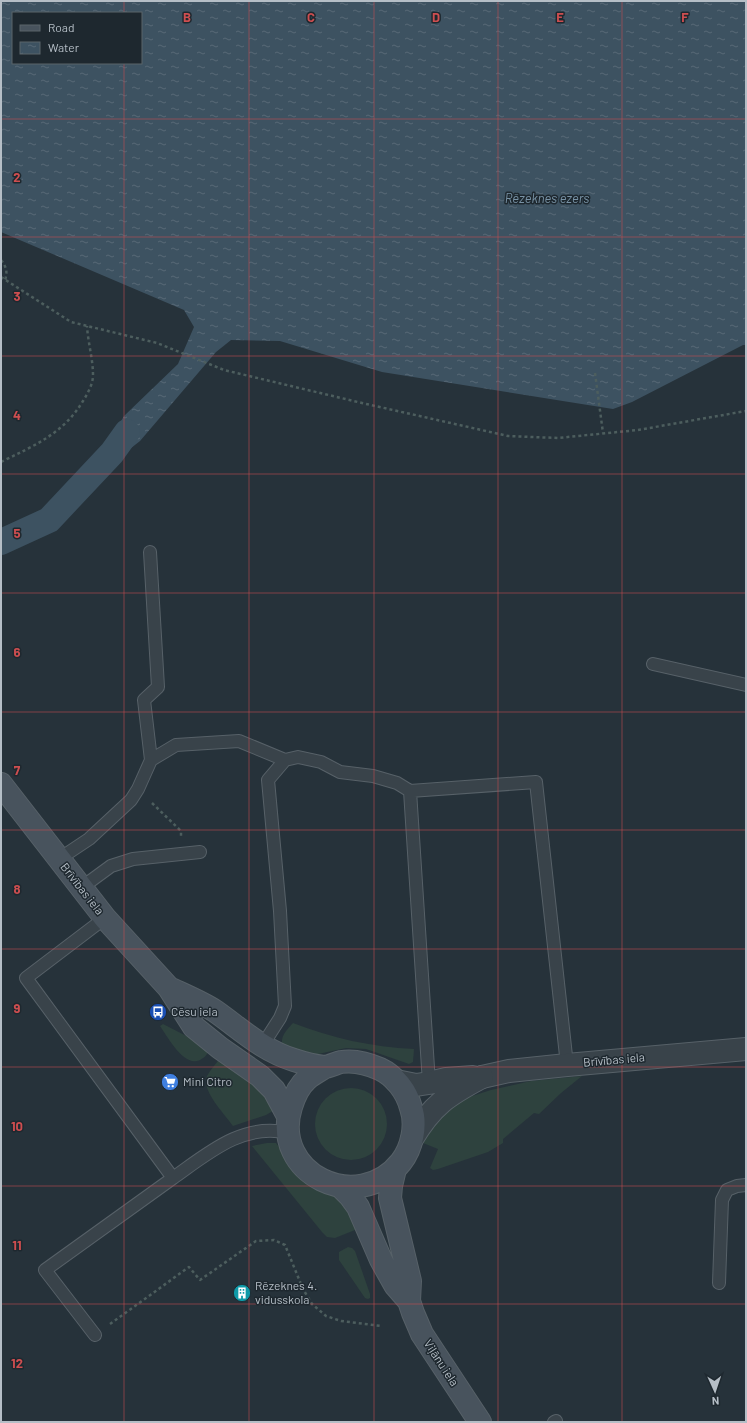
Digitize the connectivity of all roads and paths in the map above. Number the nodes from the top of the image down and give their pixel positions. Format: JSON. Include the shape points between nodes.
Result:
{"nodes":[{"id":1,"x":1,"y":260,"type":"edge"},
{"id":2,"x":1,"y":277,"type":"edge"},
{"id":3,"x":4,"y":280,"type":"junction"},
{"id":4,"x":87,"y":326,"type":"junction"},
{"id":5,"x":594,"y":373,"type":"dead end"},
{"id":6,"x":746,"y":411,"type":"edge"},
{"id":7,"x":604,"y":433,"type":"junction"},
{"id":8,"x":1,"y":462,"type":"edge"},
{"id":9,"x":150,"y":552,"type":"dead end"},
{"id":10,"x":653,"y":664,"type":"dead end"},
{"id":11,"x":746,"y":685,"type":"edge"},
{"id":12,"x":152,"y":760,"type":"junction"},
{"id":13,"x":285,"y":760,"type":"junction"},
{"id":14,"x":1,"y":784,"type":"edge"},
{"id":15,"x":138,"y":789,"type":"junction"},
{"id":16,"x":410,"y":791,"type":"junction"},
{"id":17,"x":200,"y":852,"type":"dead end"},
{"id":18,"x":183,"y":854,"type":"junction"},
{"id":19,"x":59,"y":859,"type":"junction"},
{"id":20,"x":81,"y":888,"type":"junction"},
{"id":21,"x":105,"y":918,"type":"junction"},
{"id":22,"x":169,"y":988,"type":"junction"},
{"id":23,"x":262,"y":1046,"type":"junction"},
{"id":24,"x":746,"y":1049,"type":"edge"},
{"id":25,"x":567,"y":1065,"type":"junction"},
{"id":26,"x":325,"y":1067,"type":"junction"},
{"id":27,"x":482,"y":1076,"type":"junction"},
{"id":28,"x":396,"y":1081,"type":"junction"},
{"id":29,"x":429,"y":1084,"type":"junction"},
{"id":30,"x":288,"y":1124,"type":"junction"},
{"id":31,"x":412,"y":1139,"type":"junction"},
{"id":32,"x":395,"y":1169,"type":"junction"},
{"id":33,"x":173,"y":1178,"type":"junction"},
{"id":34,"x":746,"y":1185,"type":"edge"},
{"id":35,"x":340,"y":1187,"type":"junction"},
{"id":36,"x":720,"y":1283,"type":"dead end"},
{"id":37,"x":409,"y":1301,"type":"junction"},
{"id":38,"x":381,"y":1326,"type":"dead end"},
{"id":39,"x":95,"y":1334,"type":"joint"},
{"id":40,"x":480,"y":1422,"type":"edge"}],
"edges":[{"from":1,"to":3,"type":"path","via":[[6,267]]},
{"from":2,"to":3,"type":"path"},
{"from":3,"to":4,"type":"path","via":[[71,322]]},
{"from":4,"to":7,"type":"path","via":[[157,344],[224,370],[508,436],[558,438]]},
{"from":4,"to":8,"type":"path","via":[[94,376],[89,391],[77,411],[62,428]]},
{"from":5,"to":7,"type":"path"},
{"from":6,"to":7,"type":"path","via":[[638,430]]},
{"from":9,"to":12,"type":"lane","via":[[158,687],[144,700]]},
{"from":10,"to":11,"type":"lane"},
{"from":12,"to":13,"type":"lane","via":[[176,745],[239,741]]},
{"from":12,"to":15,"type":"lane"},
{"from":13,"to":16,"type":"lane","via":[[298,757],[321,762],[340,772],[372,776],[397,783]]},
{"from":13,"to":23,"type":"lane","via":[[268,780],[280,911],[285,1006]]},
{"from":14,"to":19,"type":"main road","name":"Brīvības iela"},
{"from":15,"to":18,"type":"path","via":[[181,831]]},
{"from":15,"to":19,"type":"lane","via":[[131,800],[89,839]]},
{"from":16,"to":25,"type":"lane","via":[[536,782]]},
{"from":16,"to":29,"type":"lane"},
{"from":17,"to":18,"type":"lane"},
{"from":18,"to":20,"type":"lane","via":[[133,859],[111,866]]},
{"from":19,"to":20,"type":"main road","name":"Brīvības iela"},
{"from":20,"to":21,"type":"main road","name":"Brīvības iela"},
{"from":21,"to":22,"type":"main road","name":"Brīvības iela"},
{"from":21,"to":33,"type":"lane","via":[[26,978]]},
{"from":22,"to":23,"type":"main road","via":[[214,1011]]},
{"from":22,"to":30,"type":"main road","via":[[194,1027],[260,1076],[274,1090]]},
{"from":23,"to":26,"type":"main road","via":[[295,1060]]},
{"from":24,"to":25,"type":"street","name":"Brīvības iela"},
{"from":25,"to":27,"type":"street","name":"Brīvības iela"},
{"from":26,"to":28,"type":"main road","via":[[343,1062],[363,1063],[381,1069]]},
{"from":26,"to":30,"type":"main road","via":[[307,1079],[294,1096]]},
{"from":27,"to":29,"type":"street","via":[[446,1079]]},
{"from":27,"to":31,"type":"street","via":[[452,1093],[434,1108]]},
{"from":28,"to":29,"type":"street"},
{"from":28,"to":31,"type":"main road","via":[[412,1108]]},
{"from":30,"to":33,"type":"lane","via":[[275,1130],[262,1130],[235,1137],[216,1147]]},
{"from":30,"to":35,"type":"main road","via":[[291,1147],[298,1159],[309,1172],[324,1182]]},
{"from":31,"to":32,"type":"main road","via":[[403,1160]]},
{"from":32,"to":35,"type":"main road","via":[[376,1183],[352,1188]]},
{"from":32,"to":37,"type":"main road","via":[[390,1198],[410,1281]]},
{"from":33,"to":39,"type":"lane","via":[[45,1270]]},
{"from":34,"to":36,"type":"lane","via":[[727,1190],[722,1200]]},
{"from":35,"to":37,"type":"main road","via":[[358,1207],[381,1260],[395,1285]]},
{"from":37,"to":40,"type":"main road","name":"Viļānu iela","via":[[422,1334]]},
{"from":38,"to":39,"type":"path","via":[[341,1321],[326,1316],[312,1304],[303,1289],[285,1245],[274,1240],[256,1241],[200,1280],[189,1267]]}]}
